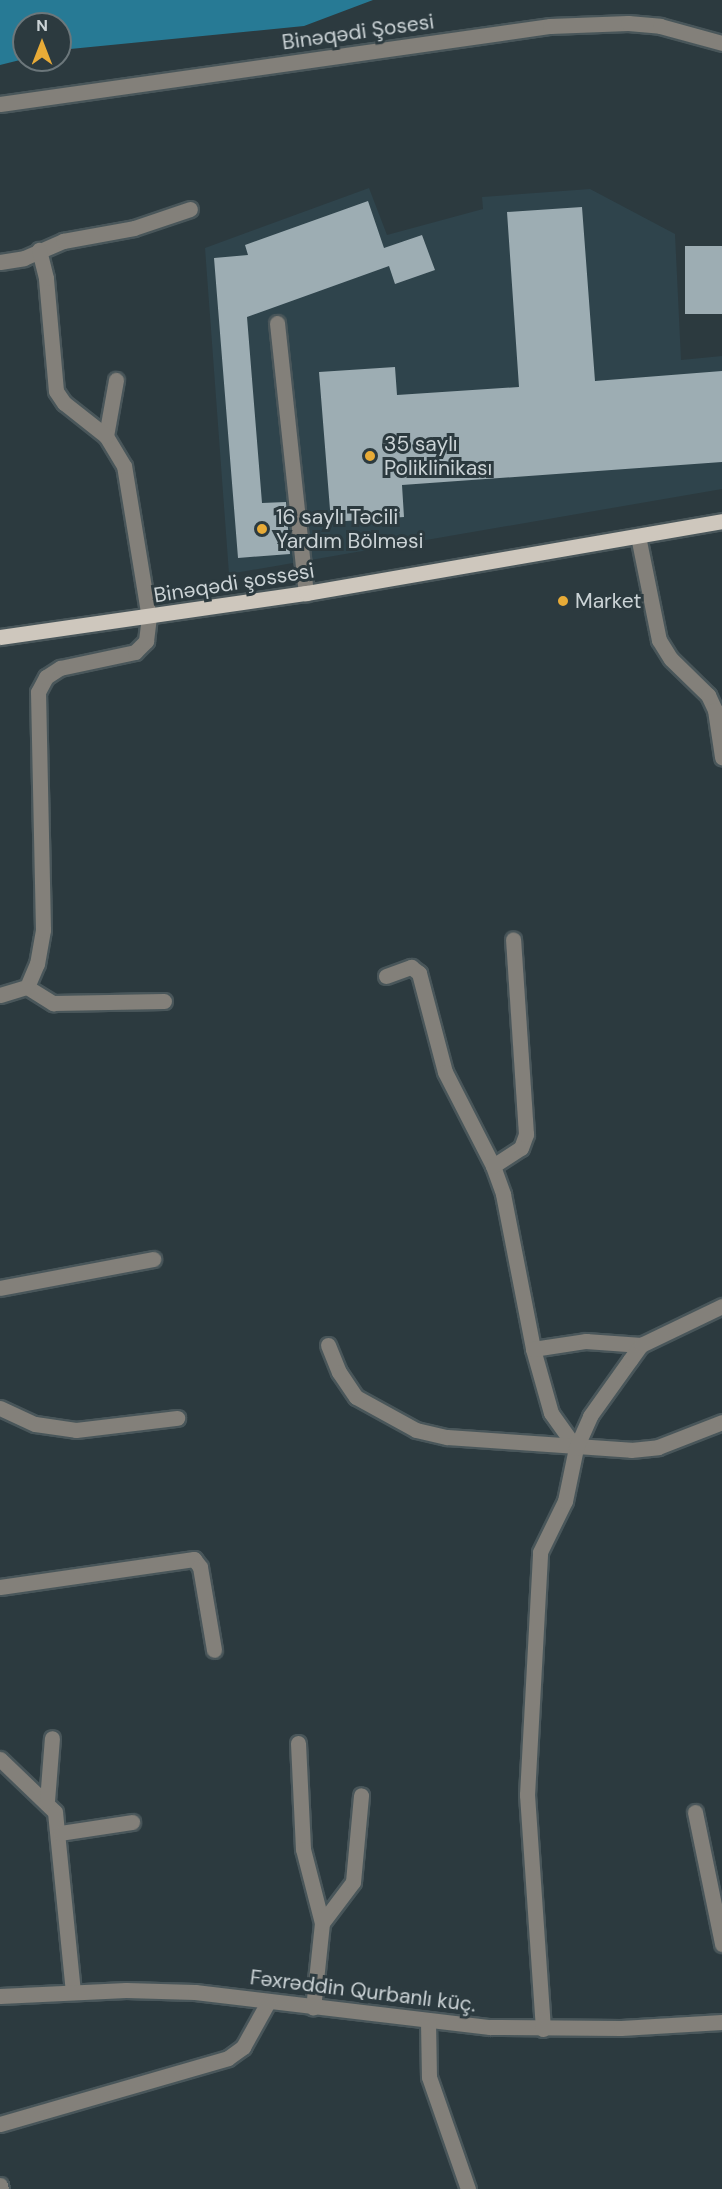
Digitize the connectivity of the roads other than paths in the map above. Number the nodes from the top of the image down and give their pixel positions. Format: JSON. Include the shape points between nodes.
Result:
{"nodes":[{"id":1,"x":722,"y":43,"type":"edge"},
{"id":2,"x":0,"y":104,"type":"edge"},
{"id":3,"x":190,"y":209,"type":"dead end"},
{"id":4,"x":39,"y":250,"type":"junction"},
{"id":5,"x":0,"y":262,"type":"edge"},
{"id":6,"x":277,"y":323,"type":"dead end"},
{"id":7,"x":116,"y":380,"type":"dead end"},
{"id":8,"x":106,"y":436,"type":"junction"},
{"id":9,"x":722,"y":521,"type":"edge"},
{"id":10,"x":638,"y":536,"type":"junction"},
{"id":11,"x":306,"y":593,"type":"junction"},
{"id":12,"x":149,"y":618,"type":"junction"},
{"id":13,"x":0,"y":637,"type":"edge"},
{"id":14,"x":722,"y":757,"type":"edge"},
{"id":15,"x":513,"y":939,"type":"dead end"},
{"id":16,"x":386,"y":976,"type":"dead end"},
{"id":17,"x":27,"y":987,"type":"junction"},
{"id":18,"x":0,"y":995,"type":"edge"},
{"id":19,"x":164,"y":1001,"type":"dead end"},
{"id":20,"x":493,"y":1166,"type":"junction"},
{"id":21,"x":153,"y":1259,"type":"dead end"},
{"id":22,"x":0,"y":1288,"type":"edge"},
{"id":23,"x":722,"y":1306,"type":"edge"},
{"id":24,"x":328,"y":1346,"type":"dead end"},
{"id":25,"x":641,"y":1346,"type":"junction"},
{"id":26,"x":533,"y":1349,"type":"junction"},
{"id":27,"x":0,"y":1408,"type":"edge"},
{"id":28,"x":177,"y":1418,"type":"dead end"},
{"id":29,"x":722,"y":1422,"type":"edge"},
{"id":30,"x":576,"y":1448,"type":"junction"},
{"id":31,"x":0,"y":1587,"type":"edge"},
{"id":32,"x":214,"y":1650,"type":"dead end"},
{"id":33,"x":52,"y":1738,"type":"dead end"},
{"id":34,"x":298,"y":1743,"type":"dead end"},
{"id":35,"x":0,"y":1760,"type":"edge"},
{"id":36,"x":361,"y":1794,"type":"dead end"},
{"id":37,"x":47,"y":1801,"type":"junction"},
{"id":38,"x":695,"y":1812,"type":"dead end"},
{"id":39,"x":132,"y":1822,"type":"dead end"},
{"id":40,"x":60,"y":1833,"type":"junction"},
{"id":41,"x":322,"y":1923,"type":"junction"},
{"id":42,"x":722,"y":1944,"type":"edge"},
{"id":43,"x":73,"y":1991,"type":"junction"},
{"id":44,"x":0,"y":1996,"type":"edge"},
{"id":45,"x":268,"y":2002,"type":"junction"},
{"id":46,"x":313,"y":2008,"type":"junction"},
{"id":47,"x":428,"y":2021,"type":"junction"},
{"id":48,"x":722,"y":2022,"type":"edge"},
{"id":49,"x":543,"y":2029,"type":"junction"},
{"id":50,"x":0,"y":2124,"type":"edge"},
{"id":51,"x":468,"y":2189,"type":"edge"}],
"edges":[{"from":1,"to":2,"type":"street","name":"Binəqədi Şosesi","via":[[660,26],[550,26]]},
{"from":3,"to":4,"type":"street","via":[[134,228],[63,241]]},
{"from":4,"to":5,"type":"street","via":[[24,258]]},
{"from":4,"to":8,"type":"street","via":[[46,278],[56,391],[64,403]]},
{"from":6,"to":11,"type":"street"},
{"from":7,"to":8,"type":"street"},
{"from":8,"to":12,"type":"street","via":[[124,466]]},
{"from":9,"to":10,"type":"main road","name":"Binəqədi şossesi"},
{"from":10,"to":11,"type":"main road","name":"Binəqədi şossesi"},
{"from":10,"to":14,"type":"street","via":[[659,640],[671,659],[708,695],[715,710]]},
{"from":11,"to":12,"type":"main road","name":"Binəqədi şossesi"},
{"from":12,"to":13,"type":"main road","name":"Binəqədi şossesi"},
{"from":12,"to":17,"type":"street","via":[[146,640],[135,652],[60,668],[46,677],[38,692],[43,930],[37,964]]},
{"from":15,"to":20,"type":"street","via":[[526,1134],[521,1148]]},
{"from":16,"to":20,"type":"street","via":[[411,967],[419,973],[445,1072]]},
{"from":17,"to":18,"type":"street"},
{"from":17,"to":19,"type":"street","via":[[53,1003]]},
{"from":20,"to":26,"type":"street","via":[[503,1194]]},
{"from":21,"to":22,"type":"street"},
{"from":23,"to":25,"type":"street"},
{"from":24,"to":30,"type":"street","via":[[356,1397],[416,1430],[447,1437]]},
{"from":25,"to":26,"type":"street","via":[[586,1341]]},
{"from":25,"to":30,"type":"street","via":[[590,1416]]},
{"from":26,"to":30,"type":"street","via":[[551,1413]]},
{"from":27,"to":28,"type":"street","via":[[35,1424],[76,1430]]},
{"from":29,"to":30,"type":"street","via":[[658,1447]]},
{"from":30,"to":49,"type":"street","via":[[566,1501],[540,1552],[527,1794]]},
{"from":31,"to":32,"type":"street","via":[[194,1559],[200,1567]]},
{"from":33,"to":37,"type":"street"},
{"from":34,"to":41,"type":"street","via":[[303,1849]]},
{"from":35,"to":37,"type":"street"},
{"from":36,"to":41,"type":"street","via":[[353,1882],[344,1899]]},
{"from":37,"to":40,"type":"street","via":[[55,1812]]},
{"from":38,"to":42,"type":"street"},
{"from":39,"to":40,"type":"street"},
{"from":40,"to":43,"type":"street"},
{"from":41,"to":46,"type":"street"},
{"from":43,"to":44,"type":"street","name":"Fəxrəddin Qurbanlı küç."},
{"from":43,"to":45,"type":"street","name":"Fəxrəddin Qurbanlı küç.","via":[[195,1992]]},
{"from":45,"to":46,"type":"street","name":"Fəxrəddin Qurbanlı küç."},
{"from":45,"to":50,"type":"street","via":[[243,2047],[228,2058]]},
{"from":46,"to":47,"type":"street","name":"Fəxrəddin Qurbanlı küç."},
{"from":47,"to":49,"type":"street","name":"Fəxrəddin Qurbanlı küç."},
{"from":47,"to":51,"type":"street","via":[[429,2078]]},
{"from":48,"to":49,"type":"street","name":"Fəxrəddin Qurbanlı küç."}]}
